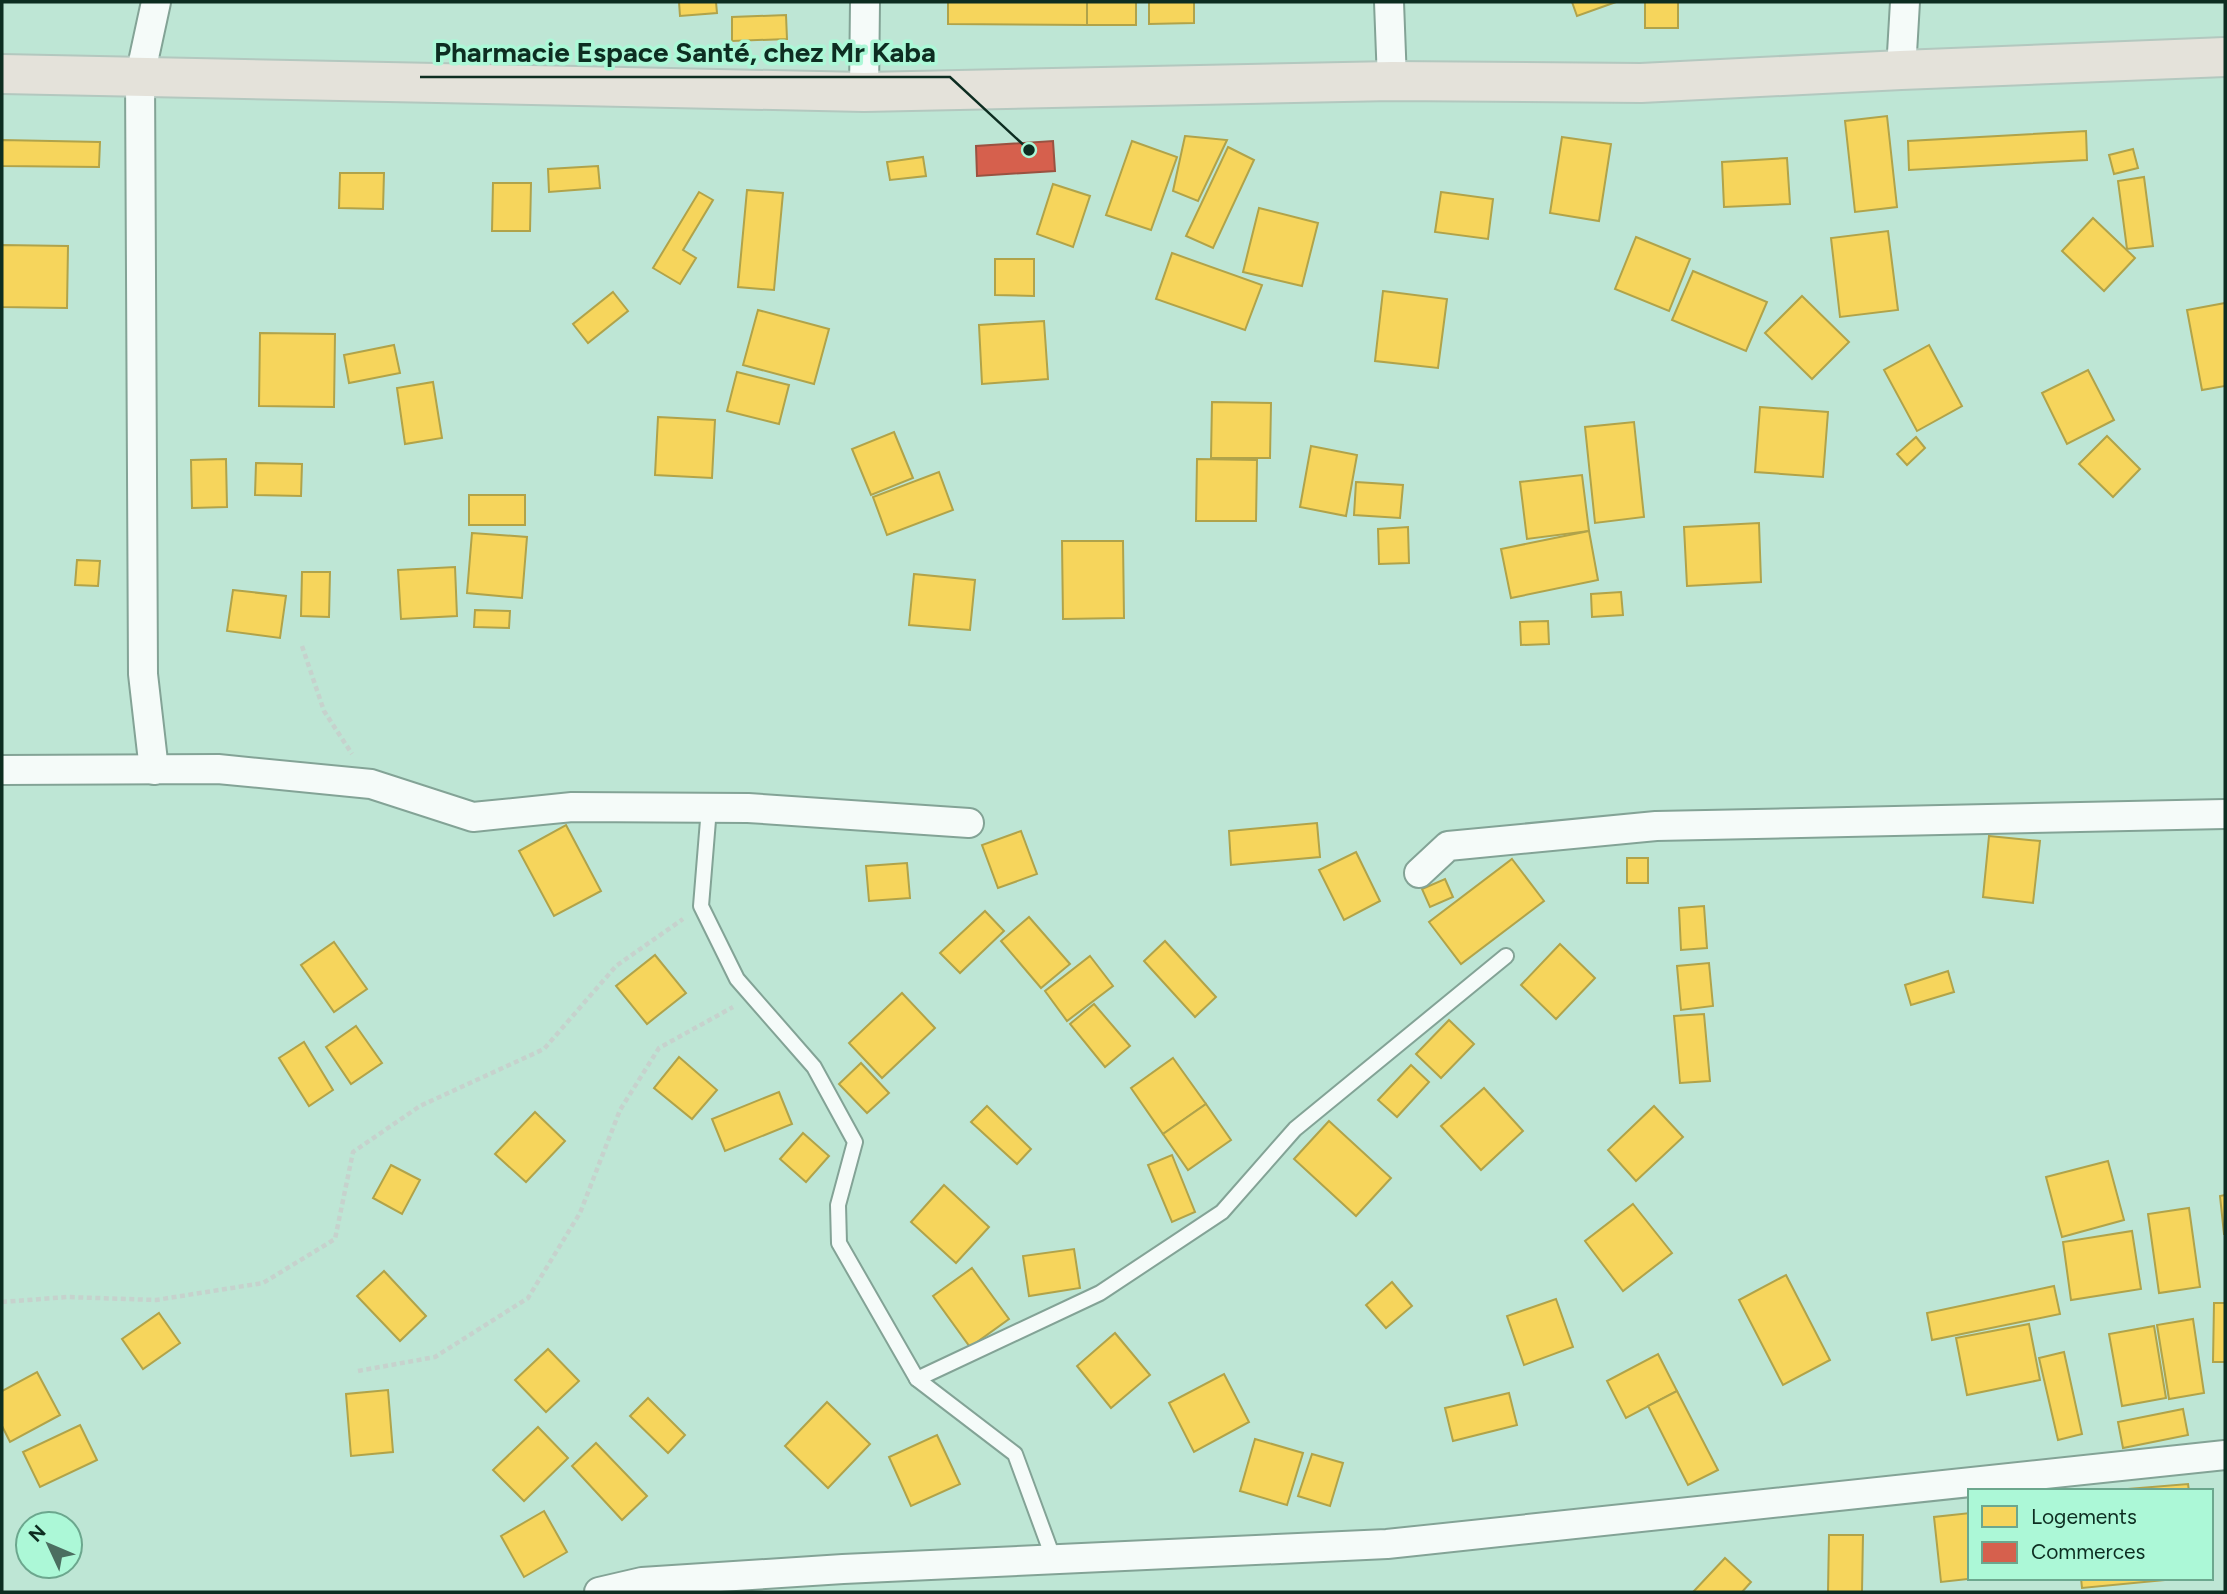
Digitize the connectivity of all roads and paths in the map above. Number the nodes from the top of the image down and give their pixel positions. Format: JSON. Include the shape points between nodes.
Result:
{"nodes":[{"id":1,"x":156,"y":2,"type":"edge"},
{"id":2,"x":865,"y":2,"type":"edge"},
{"id":3,"x":1389,"y":2,"type":"edge"},
{"id":4,"x":1905,"y":2,"type":"edge"},
{"id":5,"x":2225,"y":57,"type":"edge"},
{"id":6,"x":1901,"y":70,"type":"junction"},
{"id":7,"x":2,"y":75,"type":"edge"},
{"id":8,"x":141,"y":76,"type":"junction"},
{"id":9,"x":1392,"y":81,"type":"junction"},
{"id":10,"x":864,"y":92,"type":"junction"},
{"id":11,"x":302,"y":646,"type":"dead end"},
{"id":12,"x":2,"y":770,"type":"edge"},
{"id":13,"x":154,"y":770,"type":"junction"},
{"id":14,"x":371,"y":784,"type":"junction"},
{"id":15,"x":709,"y":808,"type":"junction"},
{"id":16,"x":2225,"y":814,"type":"edge"},
{"id":17,"x":969,"y":822,"type":"dead end"},
{"id":18,"x":1419,"y":873,"type":"dead end"},
{"id":19,"x":701,"y":906,"type":"junction"},
{"id":20,"x":1506,"y":956,"type":"dead end"},
{"id":21,"x":752,"y":996,"type":"junction"},
{"id":22,"x":2,"y":1302,"type":"edge"},
{"id":23,"x":358,"y":1371,"type":"dead end"},
{"id":24,"x":917,"y":1379,"type":"junction"},
{"id":25,"x":2225,"y":1455,"type":"edge"},
{"id":26,"x":1054,"y":1560,"type":"junction"},
{"id":27,"x":644,"y":1587,"type":"edge"},
{"id":28,"x":598,"y":1592,"type":"edge"}],
"edges":[{"from":1,"to":8,"type":"street"},
{"from":2,"to":10,"type":"street"},
{"from":3,"to":9,"type":"street"},
{"from":4,"to":6,"type":"street"},
{"from":5,"to":6,"type":"highway"},
{"from":6,"to":9,"type":"highway","via":[[1641,83]]},
{"from":7,"to":8,"type":"highway"},
{"from":8,"to":10,"type":"highway"},
{"from":8,"to":13,"type":"street","via":[[143,674]]},
{"from":9,"to":10,"type":"highway"},
{"from":11,"to":14,"type":"path","via":[[324,711]]},
{"from":12,"to":13,"type":"street"},
{"from":13,"to":14,"type":"street","via":[[218,769]]},
{"from":14,"to":15,"type":"street","via":[[473,817],[572,807]]},
{"from":15,"to":17,"type":"street"},
{"from":15,"to":19,"type":"lane"},
{"from":16,"to":18,"type":"street","via":[[1656,825],[1448,846]]},
{"from":19,"to":21,"type":"lane","via":[[737,979]]},
{"from":19,"to":22,"type":"path","via":[[616,967],[544,1049],[419,1105],[353,1152],[335,1238],[262,1283],[156,1300],[67,1297]]},
{"from":20,"to":24,"type":"lane","via":[[1295,1129],[1222,1212],[1100,1293]]},
{"from":21,"to":23,"type":"path","via":[[659,1048],[620,1110],[580,1213],[528,1298],[435,1357]]},
{"from":21,"to":24,"type":"lane","via":[[814,1067],[855,1142],[838,1205],[839,1243]]},
{"from":24,"to":26,"type":"lane","via":[[1015,1454]]},
{"from":25,"to":26,"type":"street","via":[[1387,1544]]},
{"from":26,"to":27,"type":"street","via":[[843,1569]]},
{"from":27,"to":28,"type":"street"}]}
